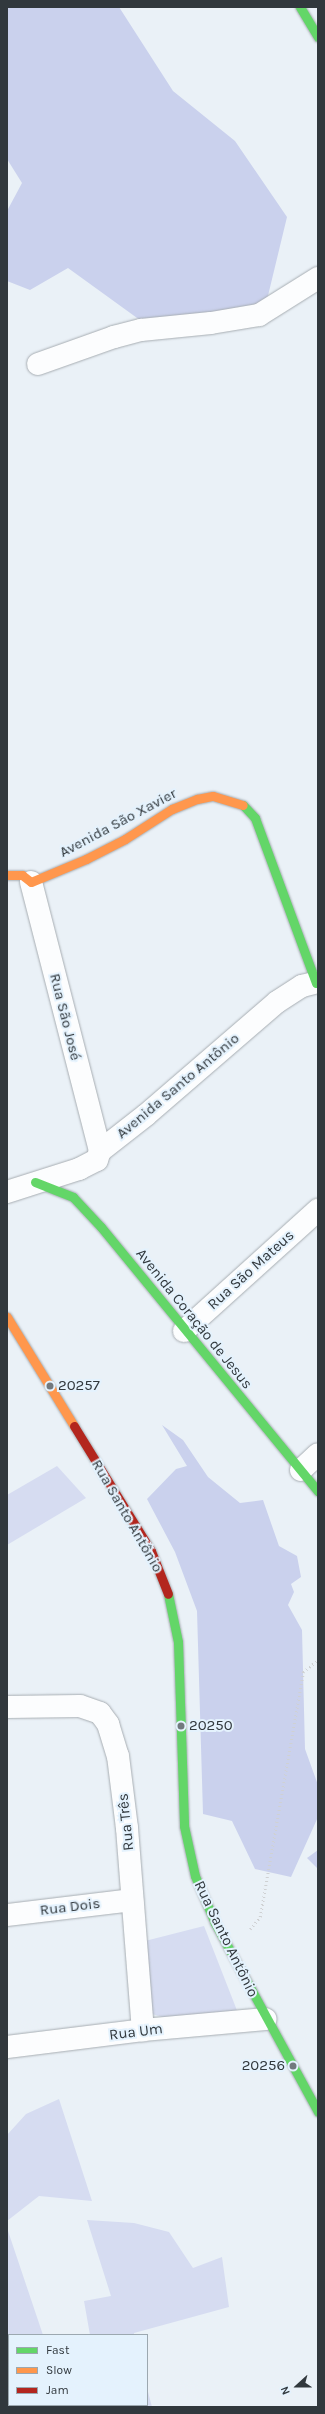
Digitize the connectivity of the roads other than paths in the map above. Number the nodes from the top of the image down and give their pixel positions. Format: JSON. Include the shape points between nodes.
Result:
{"nodes":[{"id":1,"x":300,"y":7,"type":"edge"},
{"id":2,"x":318,"y":37,"type":"edge"},
{"id":3,"x":318,"y":278,"type":"edge"},
{"id":4,"x":38,"y":364,"type":"dead end"},
{"id":5,"x":7,"y":874,"type":"edge"},
{"id":6,"x":31,"y":882,"type":"junction"},
{"id":7,"x":317,"y":983,"type":"edge"},
{"id":8,"x":100,"y":1152,"type":"junction"},
{"id":9,"x":35,"y":1182,"type":"junction"},
{"id":10,"x":7,"y":1192,"type":"edge"},
{"id":11,"x":318,"y":1210,"type":"edge"},
{"id":12,"x":7,"y":1317,"type":"edge"},
{"id":13,"x":184,"y":1331,"type":"junction"},
{"id":14,"x":318,"y":1454,"type":"edge"},
{"id":15,"x":301,"y":1470,"type":"junction"},
{"id":16,"x":318,"y":1491,"type":"edge"},
{"id":17,"x":7,"y":1707,"type":"edge"},
{"id":18,"x":132,"y":1900,"type":"junction"},
{"id":19,"x":7,"y":1915,"type":"edge"},
{"id":20,"x":266,"y":2019,"type":"junction"},
{"id":21,"x":143,"y":2030,"type":"junction"},
{"id":22,"x":7,"y":2047,"type":"edge"},
{"id":23,"x":318,"y":2112,"type":"edge"}],
"edges":[{"from":1,"to":2,"type":"main road"},
{"from":3,"to":4,"type":"street","via":[[258,315],[141,330]]},
{"from":5,"to":6,"type":"main road","via":[[22,875]]},
{"from":6,"to":7,"type":"main road","name":"Avenida São Xavier","via":[[125,839],[182,804],[213,796],[240,803],[250,810],[257,823]]},
{"from":6,"to":8,"type":"street","name":"Rua São José"},
{"from":7,"to":8,"type":"street","name":"Avenida Santo Antônio","via":[[302,986],[277,1002]]},
{"from":8,"to":9,"type":"street","name":"Avenida Santo Antônio","via":[[97,1160],[79,1169]]},
{"from":9,"to":10,"type":"street"},
{"from":9,"to":13,"type":"main road","name":"Avenida Coração de Jesus","via":[[73,1197],[101,1227]]},
{"from":11,"to":13,"type":"street","name":"Rua São Mateus"},
{"from":12,"to":20,"type":"main road","name":"Rua Santo Antônio","via":[[151,1551],[163,1580],[171,1603],[178,1642],[184,1826],[188,1852],[214,1923]]},
{"from":13,"to":15,"type":"main road","name":"Avenida Coração de Jesus"},
{"from":14,"to":15,"type":"street"},
{"from":15,"to":16,"type":"main road","name":"Avenida Coração de Jesus"},
{"from":17,"to":18,"type":"street","name":"Rua Três","via":[[80,1706],[100,1713],[108,1724],[122,1782]]},
{"from":18,"to":19,"type":"street","name":"Rua Dois"},
{"from":18,"to":21,"type":"street","name":"Rua Três"},
{"from":20,"to":21,"type":"street","name":"Rua Um"},
{"from":20,"to":23,"type":"main road","name":"Rua Santo Antônio"},
{"from":21,"to":22,"type":"street","name":"Rua Um"}]}
